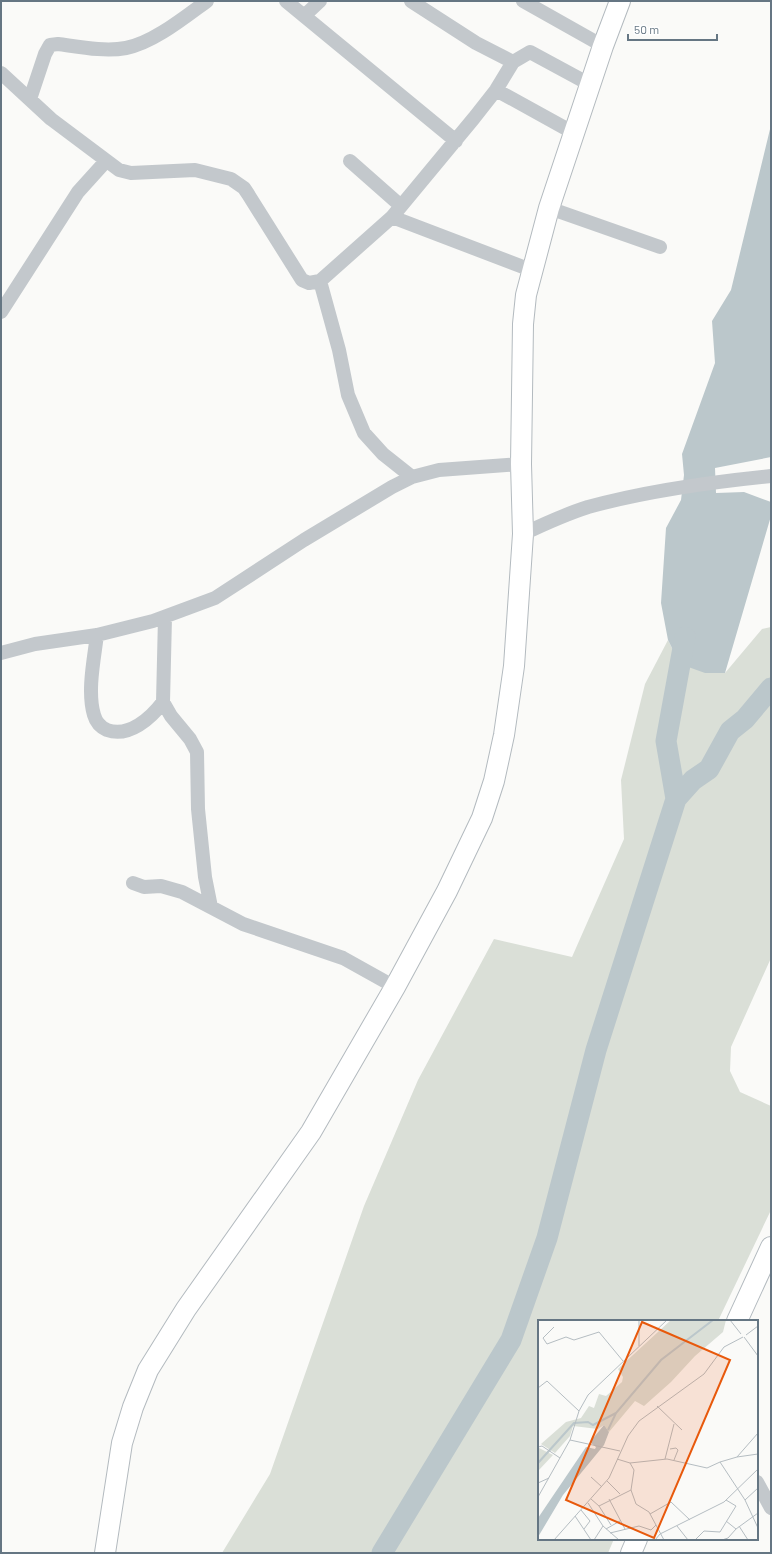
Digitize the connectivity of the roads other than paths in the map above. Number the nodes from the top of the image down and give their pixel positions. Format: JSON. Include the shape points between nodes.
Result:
{"nodes":[{"id":1,"x":207,"y":1,"type":"edge"},
{"id":2,"x":286,"y":1,"type":"edge"},
{"id":3,"x":320,"y":1,"type":"edge"},
{"id":4,"x":411,"y":1,"type":"edge"},
{"id":5,"x":522,"y":1,"type":"edge"},
{"id":6,"x":620,"y":1,"type":"edge"},
{"id":7,"x":304,"y":16,"type":"junction"},
{"id":8,"x":603,"y":46,"type":"junction"},
{"id":9,"x":513,"y":62,"type":"junction"},
{"id":10,"x":1,"y":72,"type":"edge"},
{"id":11,"x":591,"y":85,"type":"junction"},
{"id":12,"x":496,"y":90,"type":"junction"},
{"id":13,"x":30,"y":99,"type":"junction"},
{"id":14,"x":574,"y":132,"type":"junction"},
{"id":15,"x":456,"y":140,"type":"junction"},
{"id":16,"x":106,"y":161,"type":"junction"},
{"id":17,"x":350,"y":161,"type":"dead end"},
{"id":18,"x":401,"y":206,"type":"junction"},
{"id":19,"x":549,"y":208,"type":"junction"},
{"id":20,"x":392,"y":217,"type":"junction"},
{"id":21,"x":660,"y":247,"type":"dead end"},
{"id":22,"x":531,"y":270,"type":"junction"},
{"id":23,"x":320,"y":281,"type":"junction"},
{"id":24,"x":1,"y":312,"type":"edge"},
{"id":25,"x":521,"y":464,"type":"junction"},
{"id":26,"x":771,"y":476,"type":"edge"},
{"id":27,"x":412,"y":477,"type":"junction"},
{"id":28,"x":523,"y":534,"type":"junction"},
{"id":29,"x":165,"y":617,"type":"junction"},
{"id":30,"x":97,"y":635,"type":"junction"},
{"id":31,"x":1,"y":653,"type":"edge"},
{"id":32,"x":163,"y":702,"type":"junction"},
{"id":33,"x":133,"y":883,"type":"dead end"},
{"id":34,"x":211,"y":907,"type":"junction"},
{"id":35,"x":395,"y":987,"type":"junction"},
{"id":36,"x":771,"y":1247,"type":"edge"},
{"id":37,"x":737,"y":1320,"type":"edge"},
{"id":38,"x":758,"y":1484,"type":"edge"},
{"id":39,"x":771,"y":1508,"type":"edge"},
{"id":40,"x":637,"y":1540,"type":"edge"},
{"id":41,"x":105,"y":1553,"type":"edge"},
{"id":42,"x":631,"y":1553,"type":"edge"}],
"edges":[{"from":1,"to":13,"type":"street","via":[[186,17],[137,45],[125,48],[50,45]]},
{"from":2,"to":7,"type":"street"},
{"from":3,"to":7,"type":"street"},
{"from":4,"to":9,"type":"street"},
{"from":5,"to":8,"type":"street"},
{"from":6,"to":8,"type":"street"},
{"from":7,"to":15,"type":"street"},
{"from":8,"to":11,"type":"street"},
{"from":9,"to":11,"type":"street","via":[[530,52]]},
{"from":9,"to":12,"type":"street"},
{"from":10,"to":13,"type":"street"},
{"from":11,"to":14,"type":"street"},
{"from":12,"to":14,"type":"street"},
{"from":12,"to":15,"type":"street"},
{"from":13,"to":16,"type":"street","via":[[51,119]]},
{"from":14,"to":19,"type":"street"},
{"from":15,"to":18,"type":"street"},
{"from":16,"to":23,"type":"street","via":[[119,170],[131,173],[195,170],[231,179],[244,188],[302,280],[309,283]]},
{"from":16,"to":24,"type":"street","via":[[78,192]]},
{"from":17,"to":18,"type":"street"},
{"from":18,"to":20,"type":"street"},
{"from":19,"to":21,"type":"street"},
{"from":19,"to":22,"type":"street"},
{"from":20,"to":22,"type":"street"},
{"from":20,"to":23,"type":"street"},
{"from":22,"to":25,"type":"street","via":[[523,324]]},
{"from":23,"to":27,"type":"street","via":[[348,395],[364,433],[383,454]]},
{"from":25,"to":27,"type":"street","via":[[440,470]]},
{"from":25,"to":28,"type":"street"},
{"from":26,"to":28,"type":"street","via":[[721,481],[587,508]]},
{"from":27,"to":29,"type":"street","via":[[293,547],[215,598]]},
{"from":28,"to":35,"type":"street","via":[[514,666],[494,781],[469,848]]},
{"from":29,"to":30,"type":"street"},
{"from":29,"to":32,"type":"street"},
{"from":30,"to":31,"type":"street","via":[[35,644]]},
{"from":30,"to":32,"type":"street","via":[[92,699],[96,722],[109,730],[125,731],[154,713]]},
{"from":32,"to":34,"type":"street","via":[[197,752],[198,809],[205,877]]},
{"from":33,"to":34,"type":"street","via":[[144,887],[161,886],[182,892]]},
{"from":34,"to":35,"type":"street","via":[[261,931],[343,958]]},
{"from":35,"to":41,"type":"street","via":[[310,1132],[186,1309],[148,1370],[122,1443]]},
{"from":36,"to":37,"type":"street"},
{"from":38,"to":39,"type":"street"},
{"from":40,"to":42,"type":"street"}]}
